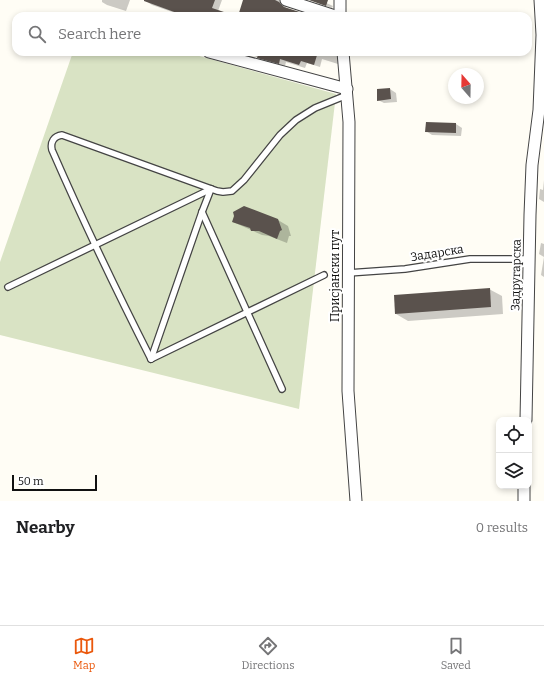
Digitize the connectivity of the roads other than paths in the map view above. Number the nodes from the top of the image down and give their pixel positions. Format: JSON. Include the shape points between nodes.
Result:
{"nodes":[{"id":1,"x":286,"y":0,"type":"edge"},
{"id":2,"x":340,"y":0,"type":"edge"},
{"id":3,"x":540,"y":0,"type":"edge"},
{"id":4,"x":323,"y":12,"type":"edge"},
{"id":5,"x":340,"y":12,"type":"edge"},
{"id":6,"x":223,"y":56,"type":"edge"},
{"id":7,"x":343,"y":56,"type":"edge"},
{"id":8,"x":347,"y":92,"type":"junction"},
{"id":9,"x":540,"y":132,"type":"edge"},
{"id":10,"x":211,"y":189,"type":"junction"},
{"id":11,"x":202,"y":212,"type":"junction"},
{"id":12,"x":94,"y":244,"type":"junction"},
{"id":13,"x":529,"y":258,"type":"junction"},
{"id":14,"x":348,"y":273,"type":"junction"},
{"id":15,"x":324,"y":275,"type":"dead end"},
{"id":16,"x":8,"y":287,"type":"dead end"},
{"id":17,"x":247,"y":314,"type":"junction"},
{"id":18,"x":152,"y":359,"type":"junction"},
{"id":19,"x":282,"y":389,"type":"dead end"},
{"id":20,"x":526,"y":417,"type":"edge"},
{"id":21,"x":524,"y":489,"type":"edge"},
{"id":22,"x":356,"y":501,"type":"edge"},
{"id":23,"x":524,"y":501,"type":"edge"}],
"edges":[{"from":1,"to":4,"type":"street"},
{"from":2,"to":5,"type":"street"},
{"from":3,"to":9,"type":"street","name":"Задругарска"},
{"from":6,"to":8,"type":"street"},
{"from":7,"to":8,"type":"street","name":"Присјански пут"},
{"from":8,"to":10,"type":"lane","via":[[296,120],[232,191]]},
{"from":8,"to":14,"type":"street","name":"Присјански пут"},
{"from":9,"to":13,"type":"street","name":"Задругарска","via":[[532,165]]},
{"from":10,"to":11,"type":"lane"},
{"from":10,"to":12,"type":"lane"},
{"from":10,"to":12,"type":"lane","via":[[62,135],[58,136],[52,140],[52,150]]},
{"from":11,"to":17,"type":"lane"},
{"from":11,"to":18,"type":"lane"},
{"from":12,"to":16,"type":"lane"},
{"from":12,"to":18,"type":"lane"},
{"from":13,"to":14,"type":"lane","name":"Задарска","via":[[470,259],[405,269]]},
{"from":13,"to":20,"type":"street","name":"Задругарска"},
{"from":14,"to":22,"type":"street","name":"Присјански пут","via":[[348,391]]},
{"from":15,"to":17,"type":"lane"},
{"from":17,"to":18,"type":"lane"},
{"from":17,"to":19,"type":"lane"},
{"from":21,"to":23,"type":"street"}]}
